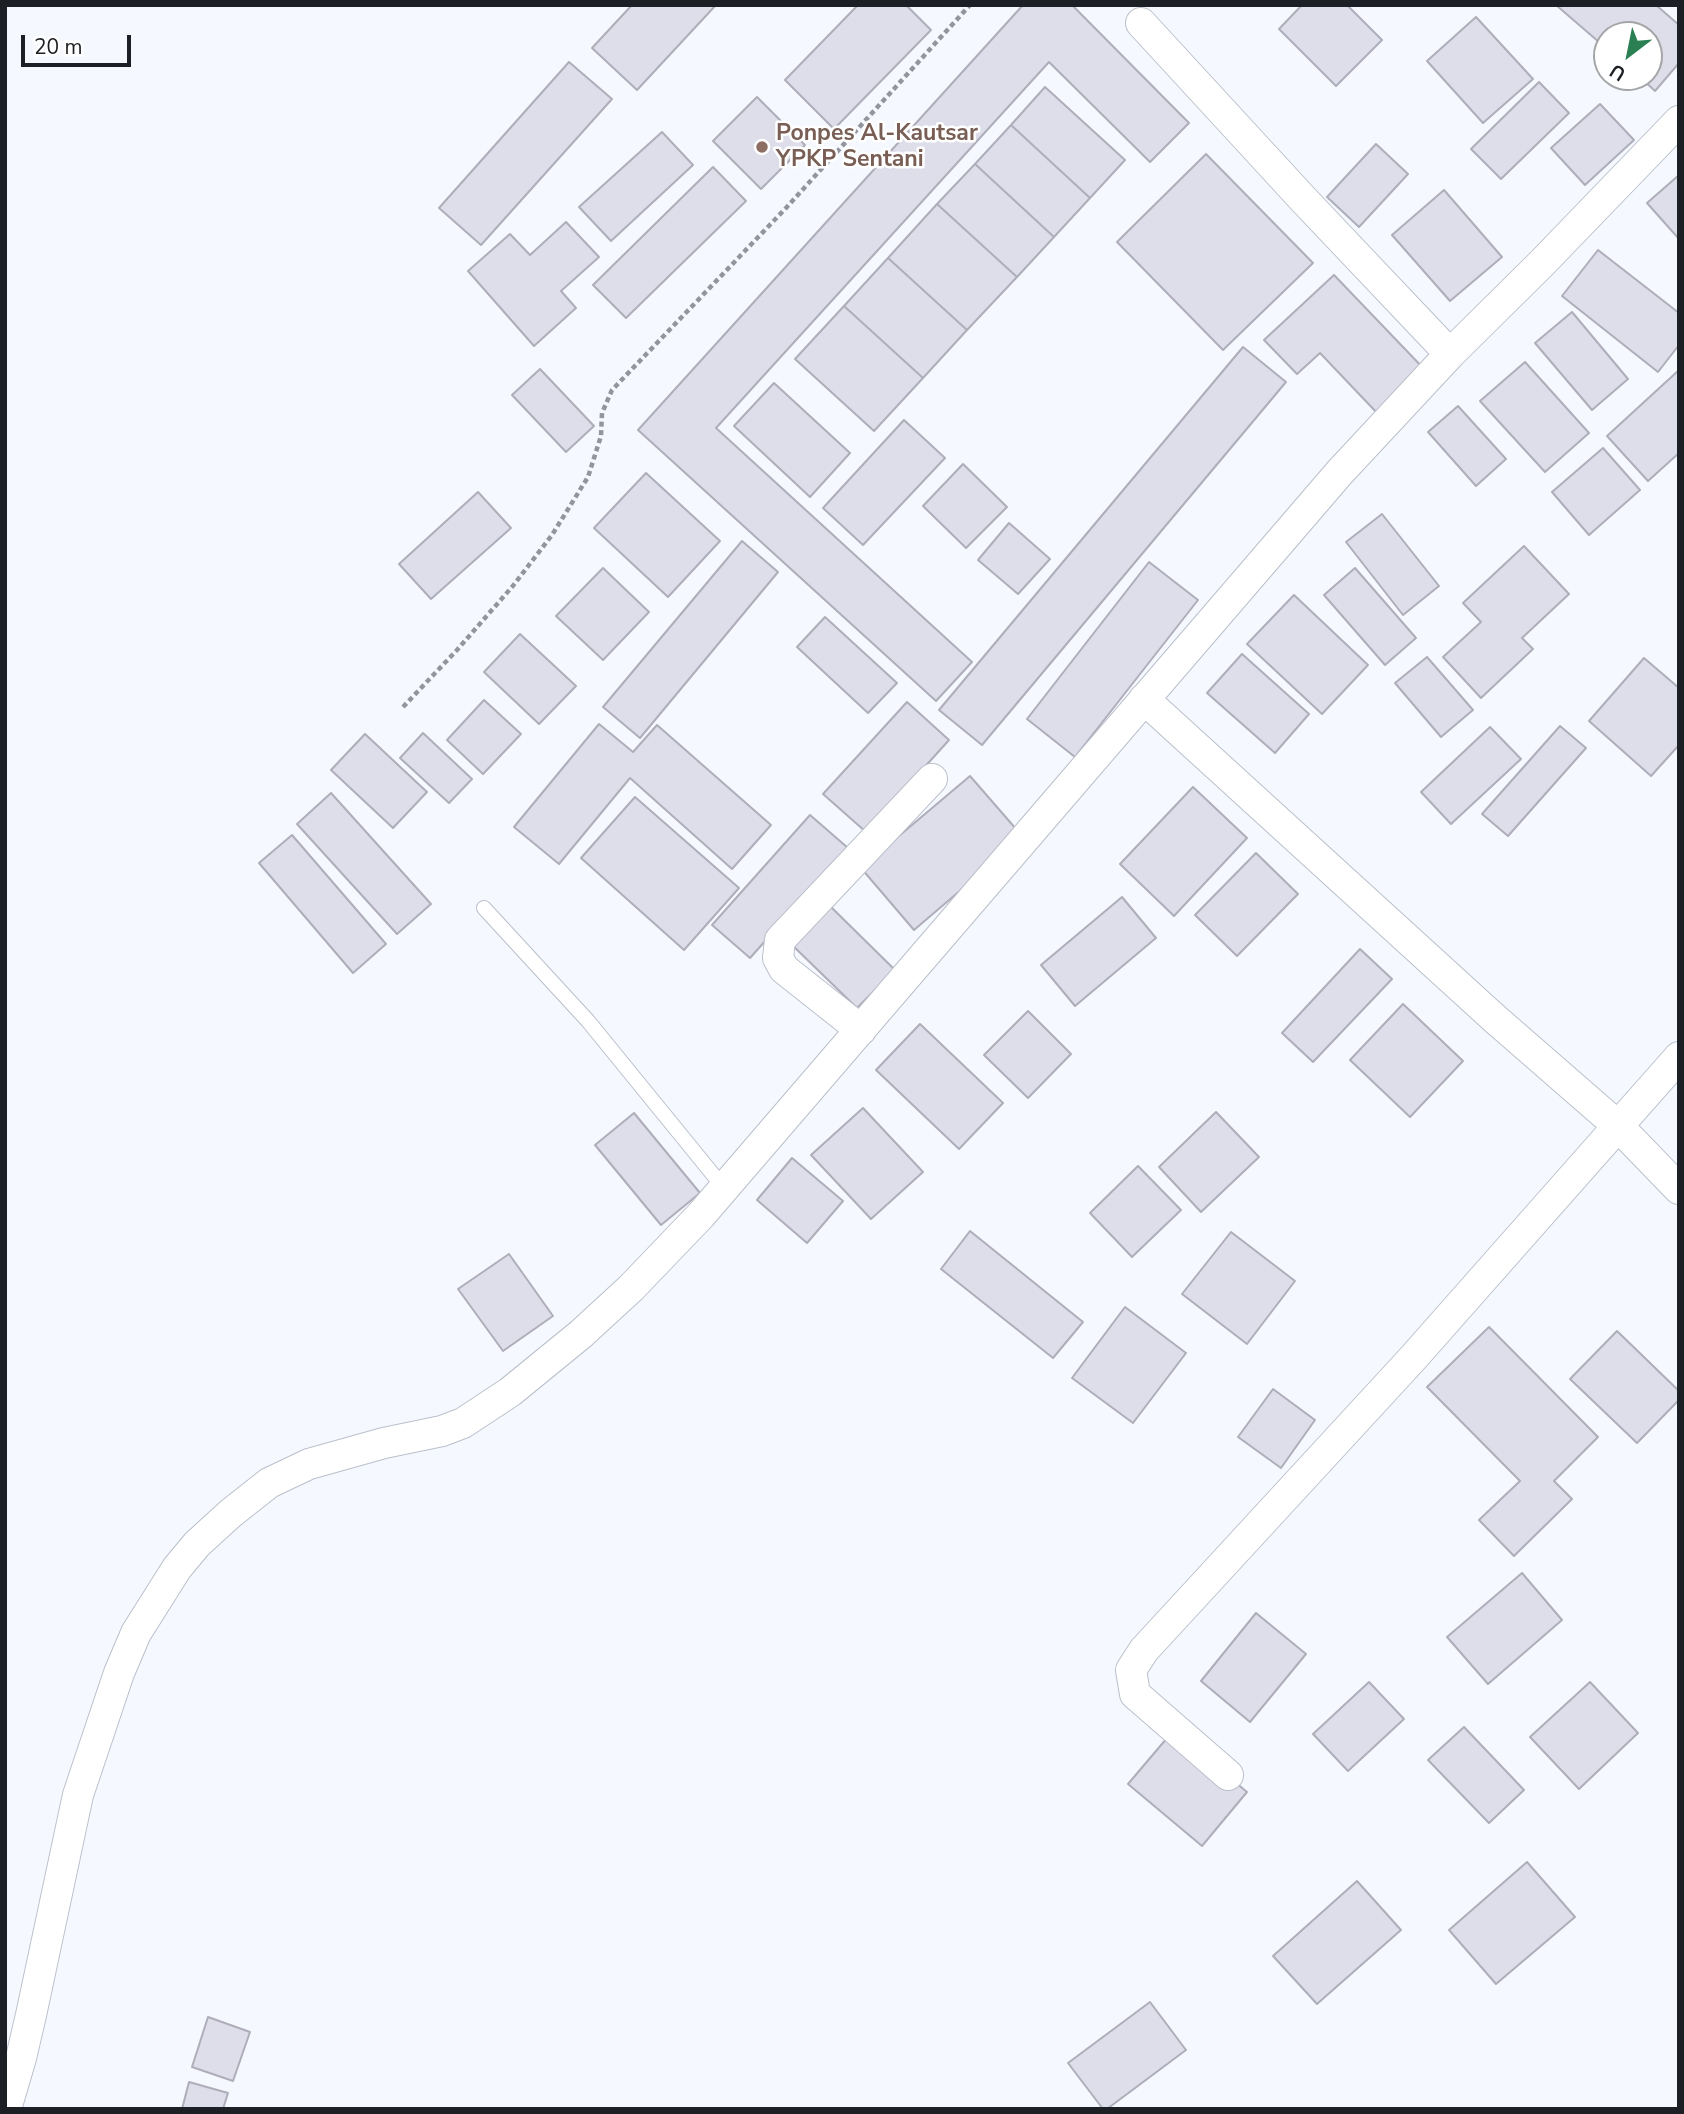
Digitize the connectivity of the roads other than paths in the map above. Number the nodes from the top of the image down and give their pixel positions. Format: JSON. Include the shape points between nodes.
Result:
{"nodes":[{"id":1,"x":1140,"y":23,"type":"dead end"},
{"id":2,"x":1679,"y":121,"type":"edge"},
{"id":3,"x":1450,"y":354,"type":"junction"},
{"id":4,"x":1144,"y":699,"type":"junction"},
{"id":5,"x":932,"y":779,"type":"dead end"},
{"id":6,"x":484,"y":908,"type":"dead end"},
{"id":7,"x":861,"y":1030,"type":"junction"},
{"id":8,"x":1679,"y":1058,"type":"edge"},
{"id":9,"x":1619,"y":1126,"type":"junction"},
{"id":10,"x":724,"y":1188,"type":"junction"},
{"id":11,"x":1679,"y":1189,"type":"edge"},
{"id":12,"x":1228,"y":1775,"type":"dead end"},
{"id":13,"x":6,"y":2109,"type":"edge"}],
"edges":[{"from":1,"to":3,"type":"street"},
{"from":2,"to":3,"type":"street"},
{"from":3,"to":4,"type":"street","via":[[1340,472]]},
{"from":4,"to":7,"type":"street"},
{"from":4,"to":9,"type":"street"},
{"from":5,"to":7,"type":"street","via":[[780,940],[778,958],[784,970]]},
{"from":6,"to":10,"type":"lane","via":[[588,1021]]},
{"from":7,"to":10,"type":"street"},
{"from":8,"to":9,"type":"street"},
{"from":9,"to":11,"type":"street"},
{"from":9,"to":12,"type":"street","via":[[1144,1650],[1131,1670],[1135,1694]]},
{"from":10,"to":13,"type":"street","via":[[631,1288],[510,1392],[463,1423],[442,1431],[309,1464],[270,1483],[197,1544],[177,1568],[136,1633],[78,1794],[32,2015]]}]}
